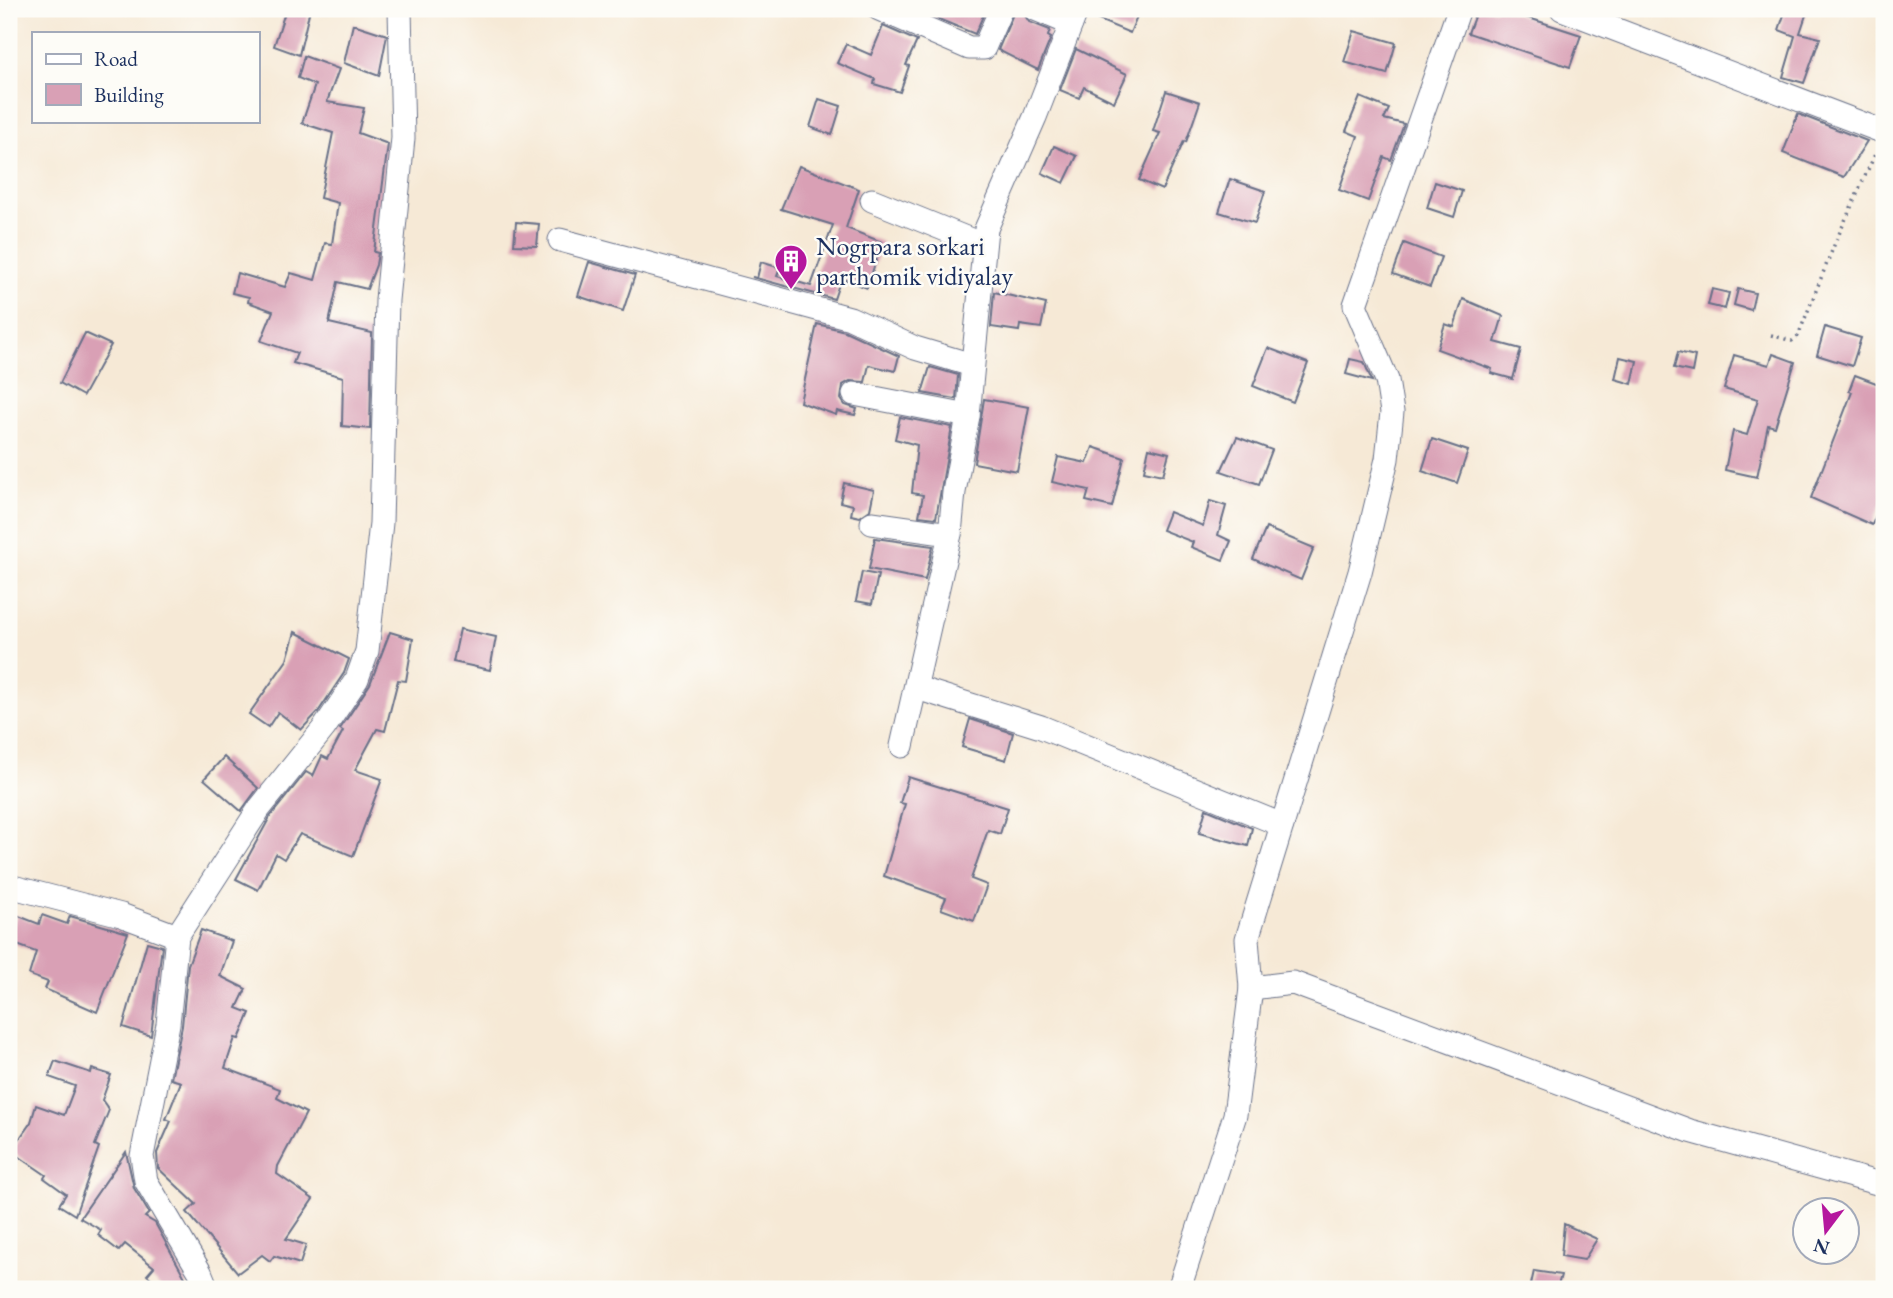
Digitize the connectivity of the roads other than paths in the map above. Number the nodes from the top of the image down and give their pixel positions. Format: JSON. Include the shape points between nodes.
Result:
{"nodes":[{"id":1,"x":400,"y":9,"type":"edge"},
{"id":2,"x":879,"y":9,"type":"edge"},
{"id":3,"x":1001,"y":9,"type":"edge"},
{"id":4,"x":1035,"y":9,"type":"edge"},
{"id":5,"x":1459,"y":9,"type":"edge"},
{"id":6,"x":1562,"y":9,"type":"edge"},
{"id":7,"x":1074,"y":17,"type":"edge"},
{"id":8,"x":1882,"y":139,"type":"edge"},
{"id":9,"x":872,"y":200,"type":"dead end"},
{"id":10,"x":560,"y":240,"type":"dead end"},
{"id":11,"x":983,"y":245,"type":"junction"},
{"id":12,"x":972,"y":365,"type":"junction"},
{"id":13,"x":854,"y":394,"type":"dead end"},
{"id":14,"x":968,"y":416,"type":"junction"},
{"id":15,"x":872,"y":523,"type":"dead end"},
{"id":16,"x":950,"y":534,"type":"junction"},
{"id":17,"x":917,"y":688,"type":"junction"},
{"id":18,"x":902,"y":746,"type":"dead end"},
{"id":19,"x":1282,"y":825,"type":"junction"},
{"id":20,"x":9,"y":886,"type":"edge"},
{"id":21,"x":177,"y":936,"type":"junction"},
{"id":22,"x":1251,"y":988,"type":"junction"},
{"id":23,"x":1884,"y":1185,"type":"edge"},
{"id":24,"x":207,"y":1289,"type":"edge"},
{"id":25,"x":1179,"y":1289,"type":"edge"}],
"edges":[{"from":1,"to":21,"type":"street","via":[[402,138],[387,300],[380,534],[367,651],[357,679],[259,809]]},
{"from":2,"to":3,"type":"street","via":[[969,48],[984,48]]},
{"from":4,"to":7,"type":"street"},
{"from":5,"to":19,"type":"street","via":[[1355,305],[1387,380],[1392,412],[1387,459],[1360,572]]},
{"from":6,"to":8,"type":"street"},
{"from":7,"to":11,"type":"street"},
{"from":9,"to":11,"type":"street"},
{"from":10,"to":12,"type":"street","via":[[849,318],[915,348]]},
{"from":11,"to":12,"type":"street"},
{"from":12,"to":14,"type":"street"},
{"from":13,"to":14,"type":"street"},
{"from":14,"to":16,"type":"street"},
{"from":15,"to":16,"type":"street"},
{"from":16,"to":17,"type":"street"},
{"from":17,"to":18,"type":"street"},
{"from":17,"to":19,"type":"street","via":[[1041,727]]},
{"from":19,"to":22,"type":"street","via":[[1247,939]]},
{"from":20,"to":21,"type":"street","via":[[121,915]]},
{"from":21,"to":24,"type":"street","via":[[168,1024],[142,1156],[146,1181]]},
{"from":22,"to":23,"type":"street","via":[[1293,983],[1690,1130]]},
{"from":22,"to":25,"type":"street","via":[[1235,1115]]}]}
